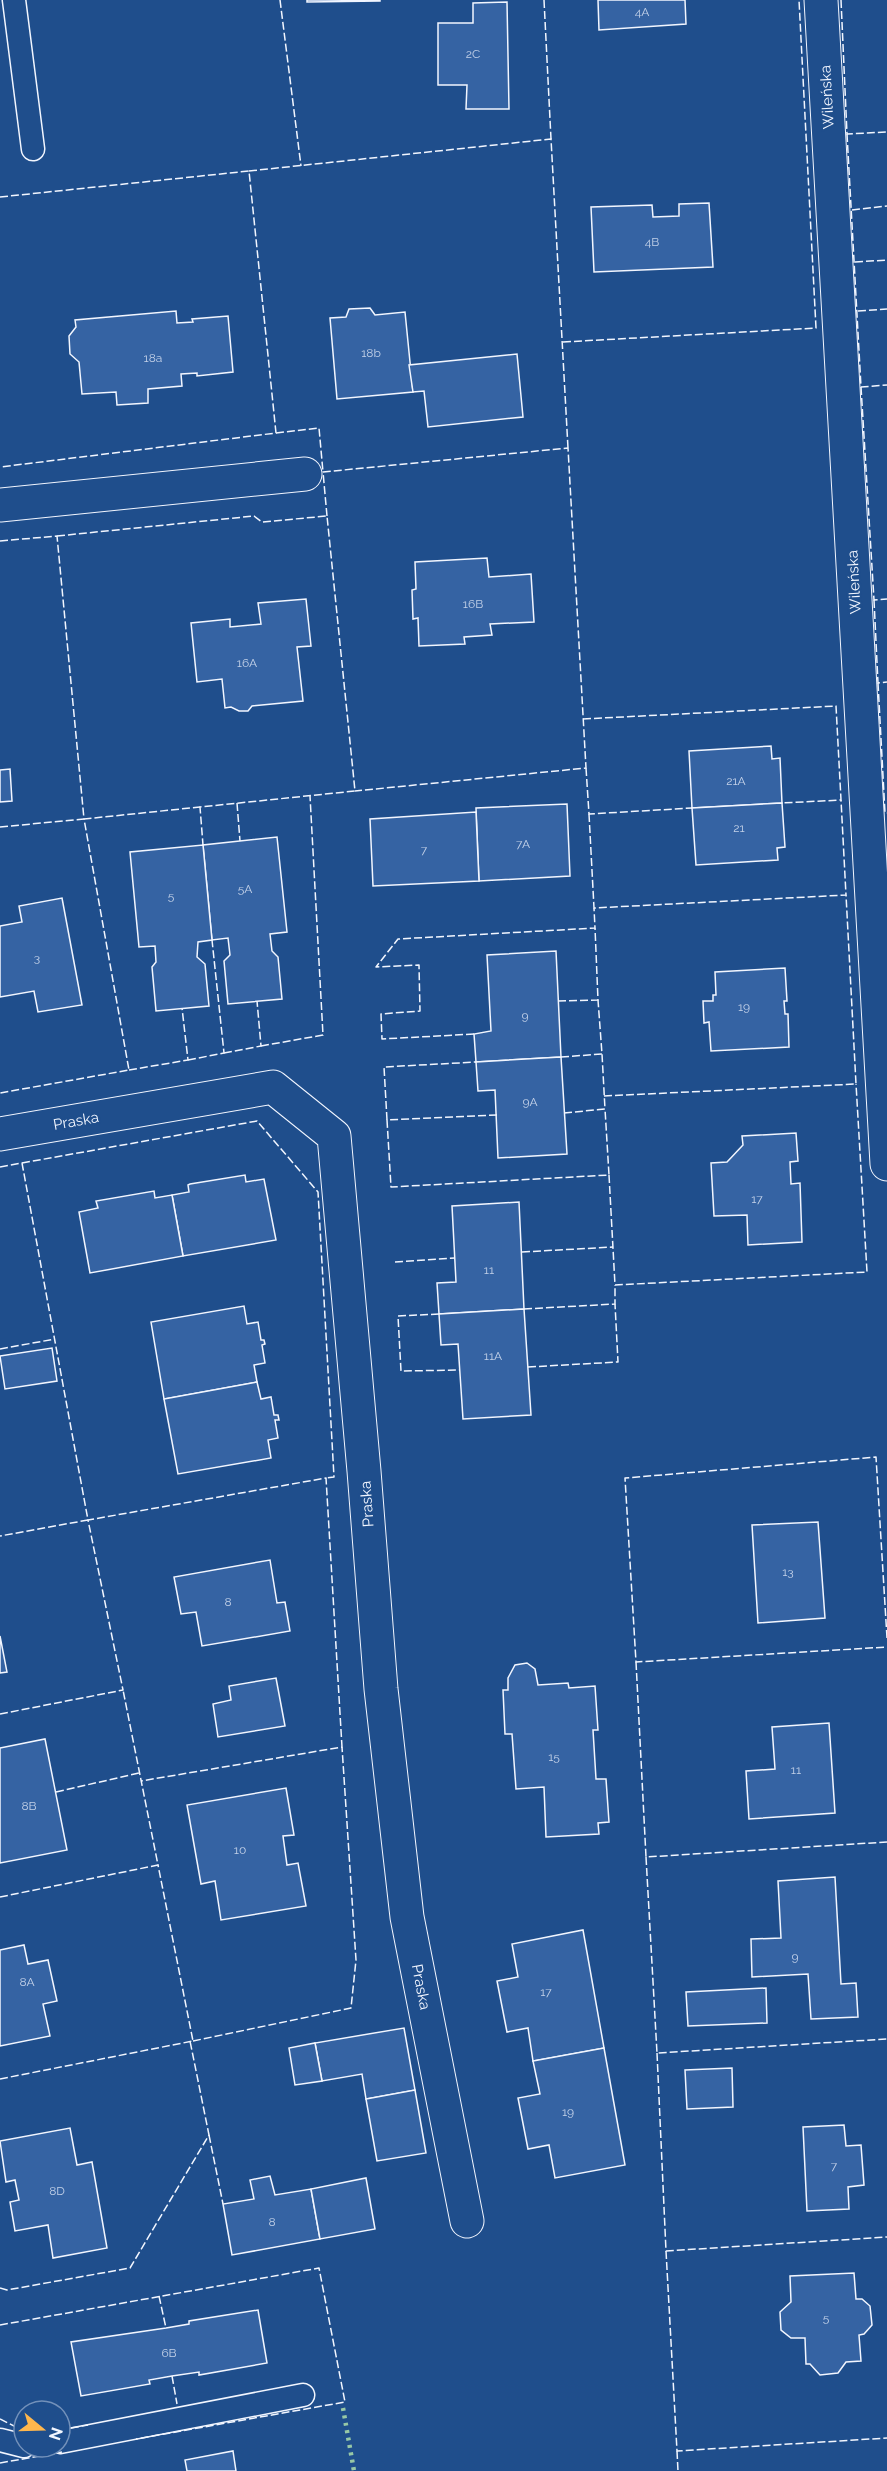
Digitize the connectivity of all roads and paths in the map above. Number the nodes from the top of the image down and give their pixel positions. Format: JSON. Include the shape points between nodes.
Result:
{"nodes":[{"id":1,"x":14,"y":0,"type":"edge"},
{"id":2,"x":821,"y":0,"type":"edge"},
{"id":3,"x":33,"y":149,"type":"dead end"},
{"id":4,"x":305,"y":474,"type":"dead end"},
{"id":5,"x":0,"y":505,"type":"edge"},
{"id":6,"x":0,"y":1134,"type":"edge"},
{"id":7,"x":887,"y":1164,"type":"edge"},
{"id":8,"x":467,"y":2221,"type":"dead end"},
{"id":9,"x":303,"y":2395,"type":"dead end"},
{"id":10,"x":72,"y":2440,"type":"edge"}],
"edges":[{"from":1,"to":3,"type":"lane"},
{"from":2,"to":7,"type":"street","name":"Wileńska"},
{"from":4,"to":5,"type":"street"},
{"from":6,"to":8,"type":"street","name":"Praska","via":[[273,1087],[334,1137],[381,1689],[407,1917]]},
{"from":9,"to":10,"type":"lane"}]}
